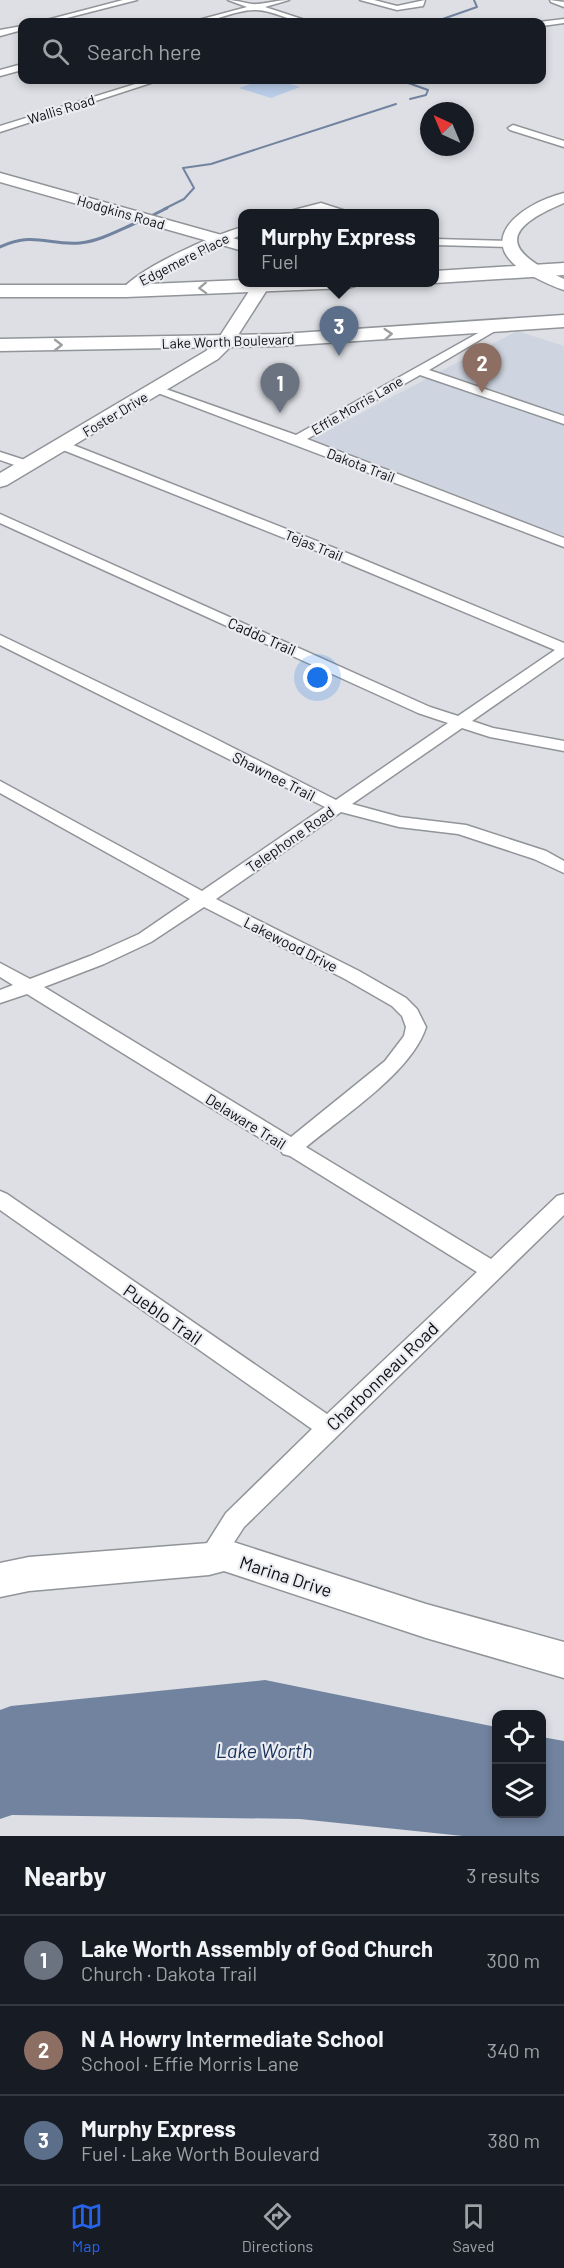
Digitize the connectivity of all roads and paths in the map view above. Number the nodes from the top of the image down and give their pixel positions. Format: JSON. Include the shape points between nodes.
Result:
{"nodes":[{"id":1,"x":133,"y":0,"type":"edge"},
{"id":2,"x":232,"y":0,"type":"edge"},
{"id":3,"x":285,"y":0,"type":"edge"},
{"id":4,"x":364,"y":0,"type":"edge"},
{"id":5,"x":421,"y":0,"type":"edge"},
{"id":6,"x":554,"y":0,"type":"edge"},
{"id":7,"x":564,"y":5,"type":"edge"},
{"id":8,"x":256,"y":7,"type":"junction"},
{"id":9,"x":59,"y":18,"type":"edge"},
{"id":10,"x":213,"y":18,"type":"edge"},
{"id":11,"x":293,"y":18,"type":"edge"},
{"id":12,"x":564,"y":21,"type":"edge"},
{"id":13,"x":546,"y":23,"type":"edge"},
{"id":14,"x":546,"y":25,"type":"edge"},
{"id":15,"x":18,"y":29,"type":"edge"},
{"id":16,"x":564,"y":30,"type":"edge"},
{"id":17,"x":0,"y":33,"type":"edge"},
{"id":18,"x":18,"y":68,"type":"edge"},
{"id":19,"x":0,"y":73,"type":"edge"},
{"id":20,"x":143,"y":84,"type":"edge"},
{"id":21,"x":513,"y":128,"type":"dead end"},
{"id":22,"x":0,"y":129,"type":"edge"},
{"id":23,"x":564,"y":144,"type":"edge"},
{"id":24,"x":0,"y":177,"type":"edge"},
{"id":25,"x":564,"y":198,"type":"edge"},
{"id":26,"x":305,"y":209,"type":"edge"},
{"id":27,"x":333,"y":209,"type":"edge"},
{"id":28,"x":238,"y":232,"type":"edge"},
{"id":29,"x":220,"y":240,"type":"junction"},
{"id":30,"x":439,"y":242,"type":"edge"},
{"id":31,"x":238,"y":245,"type":"edge"},
{"id":32,"x":513,"y":250,"type":"junction"},
{"id":33,"x":564,"y":269,"type":"edge"},
{"id":34,"x":536,"y":270,"type":"junction"},
{"id":35,"x":472,"y":275,"type":"junction"},
{"id":36,"x":439,"y":277,"type":"edge"},
{"id":37,"x":564,"y":285,"type":"edge"},
{"id":38,"x":238,"y":286,"type":"edge"},
{"id":39,"x":262,"y":287,"type":"edge"},
{"id":40,"x":0,"y":291,"type":"edge"},
{"id":41,"x":126,"y":291,"type":"junction"},
{"id":42,"x":564,"y":321,"type":"edge"},
{"id":43,"x":496,"y":326,"type":"junction"},
{"id":44,"x":429,"y":331,"type":"junction"},
{"id":45,"x":225,"y":342,"type":"junction"},
{"id":46,"x":157,"y":344,"type":"junction"},
{"id":47,"x":10,"y":345,"type":"edge"},
{"id":48,"x":455,"y":348,"type":"junction"},
{"id":49,"x":0,"y":352,"type":"edge"},
{"id":50,"x":191,"y":369,"type":"junction"},
{"id":51,"x":418,"y":370,"type":"junction"},
{"id":52,"x":156,"y":390,"type":"junction"},
{"id":53,"x":564,"y":420,"type":"edge"},
{"id":54,"x":297,"y":440,"type":"junction"},
{"id":55,"x":63,"y":445,"type":"junction"},
{"id":56,"x":0,"y":456,"type":"edge"},
{"id":57,"x":26,"y":465,"type":"junction"},
{"id":58,"x":0,"y":481,"type":"edge"},
{"id":59,"x":0,"y":518,"type":"edge"},
{"id":60,"x":564,"y":543,"type":"edge"},
{"id":61,"x":0,"y":639,"type":"edge"},
{"id":62,"x":564,"y":649,"type":"edge"},
{"id":63,"x":459,"y":723,"type":"junction"},
{"id":64,"x":564,"y":746,"type":"edge"},
{"id":65,"x":0,"y":786,"type":"edge"},
{"id":66,"x":338,"y":806,"type":"junction"},
{"id":67,"x":564,"y":868,"type":"edge"},
{"id":68,"x":202,"y":898,"type":"junction"},
{"id":69,"x":0,"y":969,"type":"edge"},
{"id":70,"x":28,"y":987,"type":"junction"},
{"id":71,"x":0,"y":997,"type":"edge"},
{"id":72,"x":290,"y":1149,"type":"junction"},
{"id":73,"x":0,"y":1198,"type":"edge"},
{"id":74,"x":564,"y":1203,"type":"edge"},
{"id":75,"x":493,"y":1271,"type":"junction"},
{"id":76,"x":327,"y":1428,"type":"junction"},
{"id":77,"x":209,"y":1559,"type":"junction"},
{"id":78,"x":0,"y":1580,"type":"edge"},
{"id":79,"x":564,"y":1660,"type":"edge"}],
"edges":[{"from":1,"to":9,"type":"street"},
{"from":2,"to":8,"type":"street"},
{"from":3,"to":8,"type":"street"},
{"from":4,"to":5,"type":"street","via":[[402,8],[420,4]]},
{"from":6,"to":7,"type":"street"},
{"from":8,"to":10,"type":"street"},
{"from":8,"to":11,"type":"street"},
{"from":12,"to":13,"type":"street"},
{"from":14,"to":16,"type":"street"},
{"from":15,"to":17,"type":"street"},
{"from":18,"to":19,"type":"street"},
{"from":20,"to":22,"type":"street","name":"Wallis Road"},
{"from":21,"to":23,"type":"street"},
{"from":24,"to":29,"type":"street","name":"Hodgkins Road"},
{"from":25,"to":32,"type":"street","via":[[519,220],[511,230]]},
{"from":26,"to":27,"type":"street"},
{"from":28,"to":29,"type":"street","name":"Edgemere Place"},
{"from":29,"to":31,"type":"street","name":"Hodgkins Road"},
{"from":29,"to":41,"type":"street","name":"Edgemere Place"},
{"from":30,"to":32,"type":"street"},
{"from":32,"to":34,"type":"street"},
{"from":32,"to":35,"type":"highway","via":[[500,266]]},
{"from":33,"to":34,"type":"highway"},
{"from":34,"to":35,"type":"highway"},
{"from":34,"to":37,"type":"street"},
{"from":35,"to":36,"type":"highway"},
{"from":38,"to":41,"type":"highway","one_way":true},
{"from":39,"to":45,"type":"street"},
{"from":40,"to":41,"type":"highway"},
{"from":42,"to":43,"type":"highway","name":"Lake Worth Boulevard"},
{"from":43,"to":44,"type":"highway","name":"Lake Worth Boulevard"},
{"from":43,"to":48,"type":"street","name":"Effie Morris Lane"},
{"from":45,"to":44,"type":"highway","name":"Lake Worth Boulevard","one_way":true},
{"from":44,"to":48,"type":"highway","via":[[450,341]]},
{"from":45,"to":46,"type":"highway","name":"Lake Worth Boulevard"},
{"from":45,"to":50,"type":"street","name":"Foster Drive"},
{"from":47,"to":46,"type":"highway","name":"Lake Worth Boulevard","one_way":true},
{"from":46,"to":50,"type":"highway","via":[[189,354]]},
{"from":47,"to":49,"type":"street"},
{"from":48,"to":51,"type":"street","name":"Effie Morris Lane"},
{"from":50,"to":52,"type":"street","name":"Foster Drive"},
{"from":51,"to":53,"type":"street","name":"Effie Morris Lane"},
{"from":51,"to":54,"type":"street","name":"Effie Morris Lane"},
{"from":52,"to":54,"type":"street","name":"Dakota Trail"},
{"from":52,"to":55,"type":"street","name":"Foster Drive"},
{"from":54,"to":60,"type":"street","name":"Dakota Trail"},
{"from":55,"to":57,"type":"street","name":"Foster Drive"},
{"from":55,"to":62,"type":"street","name":"Tejas Trail"},
{"from":56,"to":57,"type":"street"},
{"from":57,"to":58,"type":"street","name":"Foster Drive"},
{"from":59,"to":63,"type":"street","name":"Caddo Trail"},
{"from":61,"to":66,"type":"street","name":"Shawnee Trail"},
{"from":62,"to":63,"type":"street","name":"Telephone Road"},
{"from":63,"to":64,"type":"street","name":"Caddo Trail"},
{"from":63,"to":66,"type":"street","name":"Telephone Road"},
{"from":65,"to":68,"type":"street","name":"Lakewood Drive"},
{"from":66,"to":67,"type":"street","name":"Shawnee Trail","via":[[399,822],[460,829],[540,855]]},
{"from":66,"to":68,"type":"street","name":"Telephone Road"},
{"from":68,"to":70,"type":"street","name":"Telephone Road","via":[[145,938]]},
{"from":68,"to":72,"type":"street","name":"Lakewood Drive","via":[[399,1002],[416,1027],[392,1066]]},
{"from":69,"to":70,"type":"street","name":"Delaware Trail"},
{"from":70,"to":71,"type":"street","name":"Telephone Road"},
{"from":70,"to":72,"type":"street","name":"Delaware Trail"},
{"from":72,"to":75,"type":"street","name":"Delaware Trail"},
{"from":73,"to":76,"type":"street","name":"Pueblo Trail"},
{"from":74,"to":75,"type":"street","name":"Charbonneau Road"},
{"from":75,"to":76,"type":"street","name":"Charbonneau Road"},
{"from":76,"to":77,"type":"street","name":"Charbonneau Road","via":[[235,1520]]},
{"from":77,"to":78,"type":"street","name":"Marina Drive","via":[[29,1574]]},
{"from":77,"to":79,"type":"street","name":"Marina Drive","via":[[224,1555],[426,1621]]}]}
